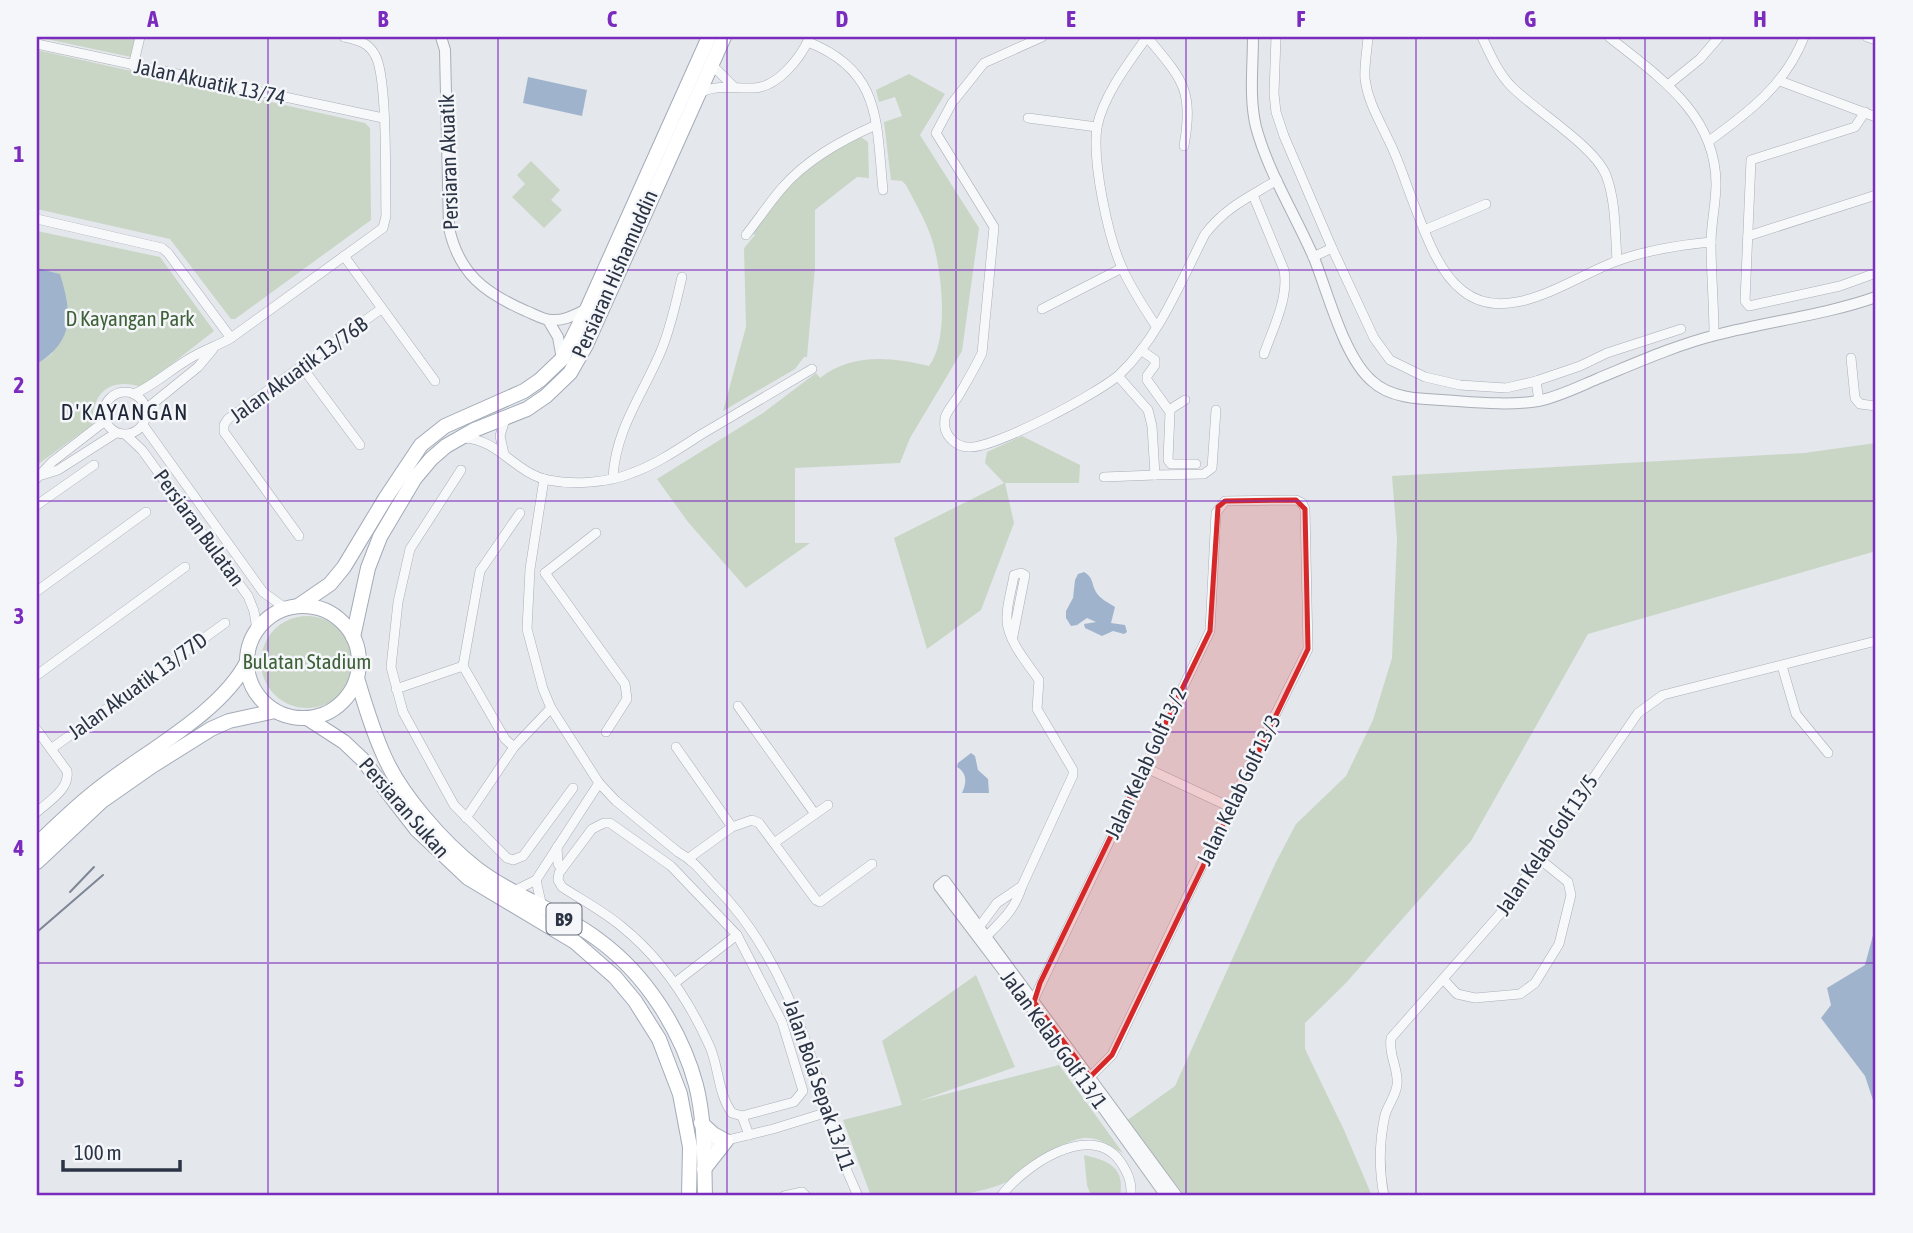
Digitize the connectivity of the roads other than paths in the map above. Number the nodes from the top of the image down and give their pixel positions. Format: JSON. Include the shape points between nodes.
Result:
{"nodes":[{"id":1,"x":140,"y":37,"type":"edge"},
{"id":2,"x":344,"y":37,"type":"edge"},
{"id":3,"x":441,"y":37,"type":"edge"},
{"id":4,"x":709,"y":37,"type":"edge"},
{"id":5,"x":724,"y":37,"type":"edge"},
{"id":6,"x":1042,"y":37,"type":"edge"},
{"id":7,"x":1147,"y":37,"type":"edge"},
{"id":8,"x":1253,"y":37,"type":"edge"},
{"id":9,"x":1276,"y":37,"type":"edge"},
{"id":10,"x":1368,"y":37,"type":"edge"},
{"id":11,"x":1482,"y":37,"type":"edge"},
{"id":12,"x":1609,"y":37,"type":"edge"},
{"id":13,"x":1719,"y":37,"type":"edge"},
{"id":14,"x":1804,"y":37,"type":"edge"},
{"id":15,"x":1867,"y":37,"type":"edge"},
{"id":16,"x":809,"y":39,"type":"edge"},
{"id":17,"x":1876,"y":40,"type":"edge"},
{"id":18,"x":37,"y":44,"type":"edge"},
{"id":19,"x":712,"y":65,"type":"junction"},
{"id":20,"x":133,"y":66,"type":"junction"},
{"id":21,"x":1780,"y":81,"type":"junction"},
{"id":22,"x":1669,"y":84,"type":"junction"},
{"id":23,"x":733,"y":86,"type":"junction"},
{"id":24,"x":701,"y":92,"type":"junction"},
{"id":25,"x":1864,"y":112,"type":"junction"},
{"id":26,"x":1876,"y":117,"type":"edge"},
{"id":27,"x":383,"y":118,"type":"junction"},
{"id":28,"x":1028,"y":118,"type":"dead end"},
{"id":29,"x":876,"y":125,"type":"junction"},
{"id":30,"x":1097,"y":127,"type":"junction"},
{"id":31,"x":1709,"y":141,"type":"junction"},
{"id":32,"x":1184,"y":146,"type":"dead end"},
{"id":33,"x":1277,"y":180,"type":"junction"},
{"id":34,"x":883,"y":190,"type":"dead end"},
{"id":35,"x":1253,"y":195,"type":"junction"},
{"id":36,"x":1876,"y":195,"type":"edge"},
{"id":37,"x":1486,"y":204,"type":"dead end"},
{"id":38,"x":37,"y":219,"type":"edge"},
{"id":39,"x":1424,"y":230,"type":"junction"},
{"id":40,"x":746,"y":235,"type":"dead end"},
{"id":41,"x":1748,"y":236,"type":"junction"},
{"id":42,"x":1711,"y":242,"type":"junction"},
{"id":43,"x":1332,"y":248,"type":"junction"},
{"id":44,"x":344,"y":256,"type":"junction"},
{"id":45,"x":1313,"y":257,"type":"junction"},
{"id":46,"x":1618,"y":260,"type":"junction"},
{"id":47,"x":1122,"y":268,"type":"junction"},
{"id":48,"x":1876,"y":273,"type":"edge"},
{"id":49,"x":682,"y":277,"type":"dead end"},
{"id":50,"x":1876,"y":296,"type":"edge"},
{"id":51,"x":381,"y":309,"type":"junction"},
{"id":52,"x":587,"y":309,"type":"junction"},
{"id":53,"x":1041,"y":309,"type":"dead end"},
{"id":54,"x":548,"y":320,"type":"junction"},
{"id":55,"x":1156,"y":326,"type":"junction"},
{"id":56,"x":1681,"y":330,"type":"dead end"},
{"id":57,"x":1714,"y":335,"type":"junction"},
{"id":58,"x":231,"y":338,"type":"junction"},
{"id":59,"x":214,"y":348,"type":"junction"},
{"id":60,"x":1141,"y":350,"type":"junction"},
{"id":61,"x":1264,"y":354,"type":"dead end"},
{"id":62,"x":1851,"y":358,"type":"dead end"},
{"id":63,"x":562,"y":359,"type":"junction"},
{"id":64,"x":302,"y":366,"type":"junction"},
{"id":65,"x":813,"y":369,"type":"dead end"},
{"id":66,"x":1118,"y":376,"type":"junction"},
{"id":67,"x":435,"y":381,"type":"dead end"},
{"id":68,"x":1536,"y":381,"type":"junction"},
{"id":69,"x":134,"y":394,"type":"junction"},
{"id":70,"x":1185,"y":400,"type":"dead end"},
{"id":71,"x":1539,"y":401,"type":"junction"},
{"id":72,"x":1876,"y":406,"type":"edge"},
{"id":73,"x":146,"y":409,"type":"junction"},
{"id":74,"x":1169,"y":410,"type":"junction"},
{"id":75,"x":1216,"y":410,"type":"dead end"},
{"id":76,"x":505,"y":419,"type":"junction"},
{"id":77,"x":104,"y":421,"type":"junction"},
{"id":78,"x":143,"y":425,"type":"junction"},
{"id":79,"x":116,"y":433,"type":"junction"},
{"id":80,"x":126,"y":435,"type":"junction"},
{"id":81,"x":460,"y":438,"type":"junction"},
{"id":82,"x":360,"y":446,"type":"dead end"},
{"id":83,"x":504,"y":454,"type":"junction"},
{"id":84,"x":1196,"y":464,"type":"dead end"},
{"id":85,"x":94,"y":465,"type":"dead end"},
{"id":86,"x":461,"y":470,"type":"dead end"},
{"id":87,"x":1156,"y":475,"type":"junction"},
{"id":88,"x":39,"y":476,"type":"edge"},
{"id":89,"x":613,"y":477,"type":"junction"},
{"id":90,"x":1104,"y":477,"type":"dead end"},
{"id":91,"x":544,"y":479,"type":"junction"},
{"id":92,"x":1301,"y":503,"type":"joint"},
{"id":93,"x":37,"y":505,"type":"edge"},
{"id":94,"x":146,"y":512,"type":"dead end"},
{"id":95,"x":520,"y":513,"type":"dead end"},
{"id":96,"x":596,"y":533,"type":"dead end"},
{"id":97,"x":299,"y":536,"type":"dead end"},
{"id":98,"x":185,"y":568,"type":"dead end"},
{"id":99,"x":530,"y":569,"type":"junction"},
{"id":100,"x":545,"y":573,"type":"junction"},
{"id":101,"x":37,"y":591,"type":"edge"},
{"id":102,"x":291,"y":607,"type":"junction"},
{"id":103,"x":225,"y":623,"type":"dead end"},
{"id":104,"x":257,"y":630,"type":"junction"},
{"id":105,"x":1013,"y":636,"type":"junction"},
{"id":106,"x":354,"y":637,"type":"junction"},
{"id":107,"x":1876,"y":641,"type":"edge"},
{"id":108,"x":247,"y":662,"type":"junction"},
{"id":109,"x":463,"y":666,"type":"junction"},
{"id":110,"x":1782,"y":666,"type":"junction"},
{"id":111,"x":37,"y":675,"type":"edge"},
{"id":112,"x":357,"y":678,"type":"junction"},
{"id":113,"x":396,"y":689,"type":"junction"},
{"id":114,"x":738,"y":706,"type":"dead end"},
{"id":115,"x":551,"y":708,"type":"junction"},
{"id":116,"x":275,"y":711,"type":"junction"},
{"id":117,"x":307,"y":718,"type":"junction"},
{"id":118,"x":37,"y":730,"type":"edge"},
{"id":119,"x":606,"y":732,"type":"dead end"},
{"id":120,"x":514,"y":747,"type":"junction"},
{"id":121,"x":676,"y":747,"type":"dead end"},
{"id":122,"x":51,"y":749,"type":"junction"},
{"id":123,"x":1828,"y":752,"type":"dead end"},
{"id":124,"x":1144,"y":767,"type":"junction"},
{"id":125,"x":599,"y":783,"type":"junction"},
{"id":126,"x":573,"y":788,"type":"dead end"},
{"id":127,"x":828,"y":805,"type":"dead end"},
{"id":128,"x":1230,"y":807,"type":"junction"},
{"id":129,"x":37,"y":812,"type":"edge"},
{"id":130,"x":815,"y":814,"type":"junction"},
{"id":131,"x":466,"y":818,"type":"junction"},
{"id":132,"x":732,"y":827,"type":"junction"},
{"id":133,"x":774,"y":842,"type":"junction"},
{"id":134,"x":37,"y":844,"type":"edge"},
{"id":135,"x":557,"y":846,"type":"junction"},
{"id":136,"x":678,"y":852,"type":"junction"},
{"id":137,"x":1537,"y":857,"type":"junction"},
{"id":138,"x":689,"y":858,"type":"junction"},
{"id":139,"x":37,"y":862,"type":"edge"},
{"id":140,"x":872,"y":864,"type":"dead end"},
{"id":141,"x":671,"y":866,"type":"junction"},
{"id":142,"x":562,"y":869,"type":"junction"},
{"id":143,"x":536,"y":880,"type":"junction"},
{"id":144,"x":939,"y":886,"type":"dead end"},
{"id":145,"x":1022,"y":886,"type":"junction"},
{"id":146,"x":514,"y":891,"type":"junction"},
{"id":147,"x":542,"y":906,"type":"junction"},
{"id":148,"x":737,"y":935,"type":"junction"},
{"id":149,"x":980,"y":935,"type":"junction"},
{"id":150,"x":1444,"y":980,"type":"junction"},
{"id":151,"x":676,"y":982,"type":"junction"},
{"id":152,"x":1032,"y":1004,"type":"junction"},
{"id":153,"x":797,"y":1014,"type":"junction"},
{"id":154,"x":782,"y":1021,"type":"junction"},
{"id":155,"x":1087,"y":1079,"type":"junction"},
{"id":156,"x":828,"y":1112,"type":"junction"},
{"id":157,"x":742,"y":1116,"type":"junction"},
{"id":158,"x":701,"y":1123,"type":"junction"},
{"id":159,"x":688,"y":1132,"type":"junction"},
{"id":160,"x":749,"y":1135,"type":"junction"},
{"id":161,"x":726,"y":1141,"type":"junction"},
{"id":162,"x":703,"y":1146,"type":"junction"},
{"id":163,"x":697,"y":1167,"type":"junction"},
{"id":164,"x":805,"y":1195,"type":"edge"},
{"id":165,"x":689,"y":1196,"type":"edge"},
{"id":166,"x":705,"y":1196,"type":"edge"},
{"id":167,"x":784,"y":1196,"type":"edge"},
{"id":168,"x":858,"y":1196,"type":"edge"},
{"id":169,"x":1001,"y":1196,"type":"edge"},
{"id":170,"x":1131,"y":1196,"type":"edge"},
{"id":171,"x":1166,"y":1196,"type":"edge"},
{"id":172,"x":1177,"y":1196,"type":"edge"},
{"id":173,"x":1384,"y":1196,"type":"edge"}],
"edges":[{"from":1,"to":20,"type":"street"},
{"from":2,"to":27,"type":"street","via":[[361,41],[376,55],[382,69]]},
{"from":3,"to":54,"type":"street","name":"Persiaran Akuatik","via":[[449,228],[455,251],[476,281],[492,293]]},
{"from":4,"to":52,"type":"main road","name":"Persiaran Hishamuddin"},
{"from":5,"to":19,"type":"main road","name":"Persiaran Hishamuddin"},
{"from":6,"to":66,"type":"street","via":[[984,62],[952,103],[936,133],[995,227],[982,353],[945,417],[944,427],[957,444],[977,447],[1085,399]]},
{"from":7,"to":30,"type":"street","via":[[1113,89]]},
{"from":7,"to":32,"type":"street","via":[[1186,92],[1189,117]]},
{"from":8,"to":33,"type":"street","via":[[1256,125]]},
{"from":9,"to":43,"type":"street","via":[[1276,112]]},
{"from":10,"to":39,"type":"street","via":[[1365,77],[1370,103],[1390,141]]},
{"from":11,"to":46,"type":"street","via":[[1510,85],[1584,148],[1605,173]]},
{"from":12,"to":22,"type":"street"},
{"from":13,"to":22,"type":"street"},
{"from":14,"to":21,"type":"street"},
{"from":15,"to":17,"type":"street"},
{"from":16,"to":23,"type":"street","via":[[781,76],[756,88]]},
{"from":16,"to":29,"type":"street","via":[[842,59],[860,77],[871,98]]},
{"from":18,"to":20,"type":"street","name":"Jalan Akuatik 13/74"},
{"from":19,"to":23,"type":"street"},
{"from":19,"to":24,"type":"main road","name":"Persiaran Hishamuddin"},
{"from":20,"to":27,"type":"street","name":"Jalan Akuatik 13/74"},
{"from":21,"to":25,"type":"street"},
{"from":21,"to":31,"type":"street"},
{"from":22,"to":31,"type":"street"},
{"from":23,"to":24,"type":"street"},
{"from":24,"to":76,"type":"main road","name":"Persiaran Hishamuddin","via":[[570,373],[546,396]]},
{"from":25,"to":26,"type":"street"},
{"from":25,"to":41,"type":"street","via":[[1855,127],[1751,160]]},
{"from":27,"to":44,"type":"street","via":[[385,222]]},
{"from":28,"to":30,"type":"street"},
{"from":29,"to":34,"type":"street"},
{"from":29,"to":40,"type":"street","via":[[808,163]]},
{"from":30,"to":47,"type":"street","via":[[1102,200]]},
{"from":31,"to":42,"type":"street","via":[[1716,184]]},
{"from":33,"to":35,"type":"street"},
{"from":33,"to":45,"type":"street"},
{"from":35,"to":55,"type":"street","via":[[1227,209],[1205,234]]},
{"from":35,"to":61,"type":"street","via":[[1286,281]]},
{"from":36,"to":41,"type":"street"},
{"from":37,"to":39,"type":"street"},
{"from":38,"to":58,"type":"street","via":[[162,248]]},
{"from":39,"to":46,"type":"street","via":[[1455,285],[1499,305],[1520,302]]},
{"from":41,"to":48,"type":"street","via":[[1745,301],[1749,306],[1840,286]]},
{"from":42,"to":46,"type":"street"},
{"from":42,"to":57,"type":"street"},
{"from":43,"to":45,"type":"street"},
{"from":43,"to":68,"type":"street","via":[[1374,338],[1390,360],[1425,377],[1460,385],[1506,388]]},
{"from":44,"to":51,"type":"street"},
{"from":44,"to":58,"type":"street"},
{"from":45,"to":71,"type":"street","via":[[1354,358],[1374,383],[1415,398]]},
{"from":47,"to":53,"type":"street"},
{"from":47,"to":55,"type":"street"},
{"from":49,"to":89,"type":"street","via":[[670,330],[620,435]]},
{"from":50,"to":57,"type":"street"},
{"from":51,"to":64,"type":"street","name":"Jalan Akuatik 13/76B"},
{"from":51,"to":67,"type":"street"},
{"from":52,"to":54,"type":"street"},
{"from":52,"to":63,"type":"main road","name":"Persiaran Hishamuddin"},
{"from":54,"to":63,"type":"street","via":[[558,337]]},
{"from":55,"to":60,"type":"street"},
{"from":56,"to":68,"type":"street","via":[[1607,352]]},
{"from":57,"to":71,"type":"street"},
{"from":58,"to":59,"type":"street"},
{"from":59,"to":69,"type":"street"},
{"from":59,"to":73,"type":"street"},
{"from":60,"to":66,"type":"street"},
{"from":60,"to":74,"type":"street","via":[[1155,360],[1147,380]]},
{"from":62,"to":72,"type":"street","via":[[1855,398],[1860,404]]},
{"from":63,"to":102,"type":"main road","name":"Persiaran Hishamuddin","via":[[524,391],[445,426],[421,445],[344,567],[330,584]]},
{"from":64,"to":82,"type":"street"},
{"from":64,"to":97,"type":"street","name":"Jalan Akuatik 13/76B","via":[[224,425],[224,432]]},
{"from":65,"to":89,"type":"street","via":[[660,460]]},
{"from":66,"to":87,"type":"street","via":[[1148,410]]},
{"from":68,"to":71,"type":"street"},
{"from":69,"to":73,"type":"street"},
{"from":69,"to":77,"type":"street","via":[[120,392],[108,400]]},
{"from":70,"to":74,"type":"street"},
{"from":73,"to":78,"type":"street"},
{"from":74,"to":84,"type":"street","via":[[1168,460],[1171,464]]},
{"from":75,"to":87,"type":"street","via":[[1212,468],[1203,474]]},
{"from":76,"to":81,"type":"main road","name":"Persiaran Hishamuddin"},
{"from":76,"to":83,"type":"street","via":[[500,436]]},
{"from":77,"to":79,"type":"street"},
{"from":77,"to":88,"type":"street"},
{"from":78,"to":80,"type":"street"},
{"from":78,"to":102,"type":"street","name":"Persiaran Bulatan","via":[[263,592]]},
{"from":79,"to":80,"type":"street"},
{"from":79,"to":88,"type":"street","via":[[58,470]]},
{"from":80,"to":104,"type":"street","name":"Persiaran Bulatan","via":[[142,450],[248,596]]},
{"from":81,"to":83,"type":"street","via":[[484,441]]},
{"from":81,"to":106,"type":"main road","name":"Persiaran Hishamuddin","via":[[431,458],[385,528],[368,568]]},
{"from":83,"to":91,"type":"street"},
{"from":85,"to":93,"type":"street"},
{"from":86,"to":113,"type":"street","via":[[410,549],[391,667]]},
{"from":87,"to":90,"type":"street"},
{"from":89,"to":91,"type":"street","via":[[567,483]]},
{"from":91,"to":99,"type":"street","name":"Jalan Bola Sepak 13/11"},
{"from":92,"to":124,"type":"street","name":"Jalan Kelab Golf 13/2","via":[[1225,501],[1218,507],[1210,631]]},
{"from":92,"to":128,"type":"street","name":"Jalan Kelab Golf 13/3","via":[[1305,509],[1308,649]]},
{"from":94,"to":101,"type":"street"},
{"from":95,"to":109,"type":"street","via":[[480,570]]},
{"from":96,"to":100,"type":"street"},
{"from":98,"to":111,"type":"street"},
{"from":99,"to":100,"type":"street"},
{"from":99,"to":115,"type":"street","name":"Jalan Bola Sepak 13/11","via":[[527,629]]},
{"from":100,"to":119,"type":"street","via":[[625,684],[627,699]]},
{"from":102,"to":104,"type":"main road","via":[[271,616]]},
{"from":102,"to":106,"type":"main road","via":[[315,607],[331,613]]},
{"from":103,"to":122,"type":"street","name":"Jalan Akuatik 13/77D"},
{"from":104,"to":108,"type":"main road"},
{"from":105,"to":105,"type":"street","via":[[1007,624],[1008,606],[1014,575],[1021,573],[1025,580]]},
{"from":105,"to":145,"type":"street","via":[[1040,680],[1037,709],[1073,770]]},
{"from":106,"to":112,"type":"main road","number":"B9"},
{"from":107,"to":110,"type":"street","name":"Jalan Kelab Golf 13/5"},
{"from":108,"to":116,"type":"main road","via":[[250,681]]},
{"from":108,"to":134,"type":"main road","via":[[240,676],[208,709],[95,791]]},
{"from":109,"to":113,"type":"street"},
{"from":109,"to":120,"type":"street"},
{"from":110,"to":123,"type":"street","via":[[1796,714]]},
{"from":110,"to":137,"type":"street","name":"Jalan Kelab Golf 13/5","via":[[1662,695],[1647,704]]},
{"from":112,"to":117,"type":"main road","via":[[338,706]]},
{"from":112,"to":146,"type":"main road","name":"Persiaran Sukan","number":"B9","via":[[386,760],[409,797],[476,868]]},
{"from":113,"to":131,"type":"street","via":[[403,712],[454,805]]},
{"from":114,"to":130,"type":"street"},
{"from":115,"to":120,"type":"street"},
{"from":115,"to":125,"type":"street","name":"Jalan Bola Sepak 13/11"},
{"from":116,"to":117,"type":"main road","number":"B9"},
{"from":116,"to":139,"type":"main road","number":"B9","via":[[211,729],[152,766],[102,801]]},
{"from":117,"to":159,"type":"main road","name":"Persiaran Sukan","number":"B9","via":[[362,759],[417,830],[468,878],[575,942],[615,977],[659,1039],[680,1094]]},
{"from":118,"to":122,"type":"street"},
{"from":120,"to":131,"type":"street"},
{"from":121,"to":132,"type":"street"},
{"from":122,"to":129,"type":"street","via":[[68,777],[66,785]]},
{"from":124,"to":128,"type":"street"},
{"from":124,"to":152,"type":"street","name":"Jalan Kelab Golf 13/2"},
{"from":125,"to":135,"type":"street"},
{"from":125,"to":136,"type":"street","name":"Jalan Bola Sepak 13/11"},
{"from":126,"to":131,"type":"street","via":[[519,859],[508,858]]},
{"from":127,"to":130,"type":"street"},
{"from":128,"to":155,"type":"street","name":"Jalan Kelab Golf 13/3","via":[[1112,1055]]},
{"from":130,"to":133,"type":"street"},
{"from":132,"to":133,"type":"street","via":[[752,820]]},
{"from":132,"to":138,"type":"street"},
{"from":133,"to":140,"type":"street","via":[[820,902]]},
{"from":135,"to":142,"type":"street"},
{"from":135,"to":143,"type":"street"},
{"from":136,"to":138,"type":"street","name":"Jalan Bola Sepak 13/11"},
{"from":136,"to":141,"type":"street"},
{"from":137,"to":150,"type":"street","name":"Jalan Kelab Golf 13/5","via":[[1500,914]]},
{"from":137,"to":150,"type":"street","via":[[1568,882],[1571,895],[1559,944],[1535,984],[1520,994],[1475,998],[1457,993]]},
{"from":138,"to":153,"type":"street","name":"Jalan Bola Sepak 13/11","via":[[725,895],[780,976]]},
{"from":141,"to":142,"type":"street","via":[[604,823],[592,829]]},
{"from":141,"to":148,"type":"street"},
{"from":142,"to":151,"type":"street","via":[[558,880],[562,887],[620,925]]},
{"from":143,"to":146,"type":"street"},
{"from":143,"to":147,"type":"street"},
{"from":144,"to":149,"type":"street","name":"Jalan Kelab Golf 13/1"},
{"from":145,"to":149,"type":"street","via":[[997,903]]},
{"from":145,"to":149,"type":"street","via":[[1007,917]]},
{"from":146,"to":147,"type":"main road","name":"Persiaran Sukan","number":"B9"},
{"from":147,"to":158,"type":"main road","name":"Persiaran Sukan","number":"B9","via":[[600,941],[648,990],[674,1028],[696,1086]]},
{"from":148,"to":151,"type":"street"},
{"from":148,"to":154,"type":"street"},
{"from":149,"to":152,"type":"street","name":"Jalan Kelab Golf 13/1"},
{"from":150,"to":173,"type":"street","name":"Jalan Kelab Golf 13/5","via":[[1391,1038],[1397,1087],[1382,1132]]},
{"from":151,"to":157,"type":"street","via":[[711,1048],[728,1108]]},
{"from":152,"to":155,"type":"street","name":"Jalan Kelab Golf 13/1"},
{"from":153,"to":154,"type":"street"},
{"from":153,"to":156,"type":"street","name":"Jalan Bola Sepak 13/11"},
{"from":154,"to":157,"type":"street","via":[[803,1091],[794,1102]]},
{"from":155,"to":171,"type":"street","name":"Jalan Kelab Golf 13/1"},
{"from":155,"to":172,"type":"street"},
{"from":156,"to":160,"type":"street"},
{"from":156,"to":168,"type":"street","name":"Jalan Bola Sepak 13/11"},
{"from":157,"to":160,"type":"street"},
{"from":158,"to":161,"type":"main road"},
{"from":158,"to":162,"type":"main road","name":"Persiaran Sukan","number":"B9"},
{"from":159,"to":162,"type":"main road"},
{"from":159,"to":163,"type":"main road","name":"Persiaran Sukan","number":"B9"},
{"from":160,"to":161,"type":"street"},
{"from":161,"to":162,"type":"street"},
{"from":161,"to":163,"type":"main road"},
{"from":162,"to":163,"type":"main road","name":"Persiaran Sukan","number":"B9"},
{"from":163,"to":165,"type":"main road","name":"Persiaran Sukan","number":"B9"},
{"from":163,"to":166,"type":"main road","name":"Persiaran Sukan","number":"B9"},
{"from":164,"to":167,"type":"street"},
{"from":169,"to":170,"type":"street","via":[[1040,1161],[1058,1151],[1089,1146],[1117,1158],[1132,1184]]}]}
